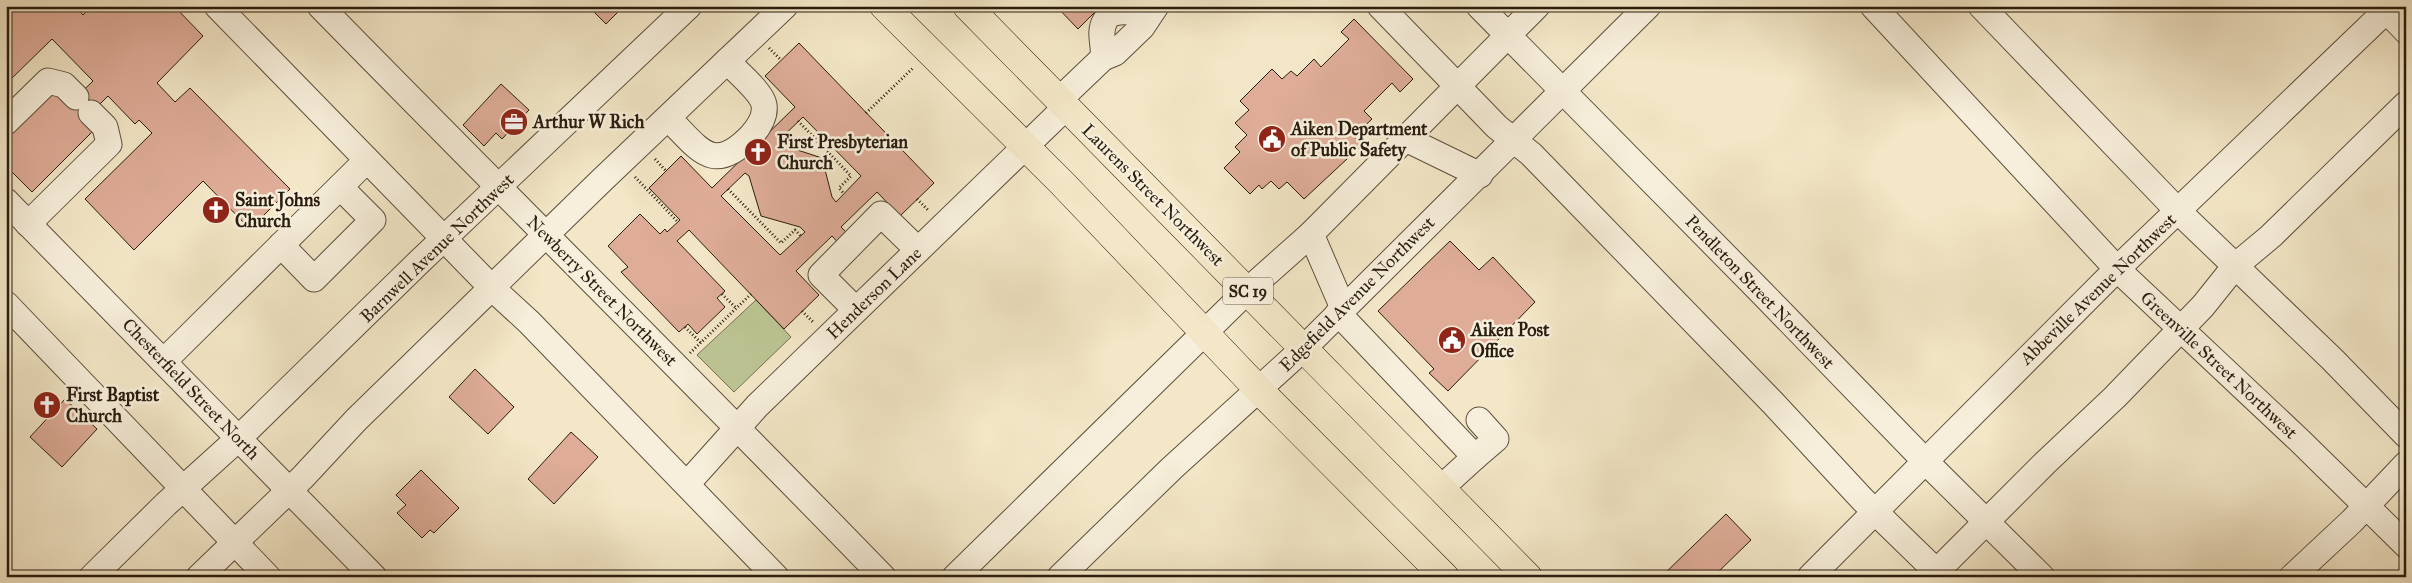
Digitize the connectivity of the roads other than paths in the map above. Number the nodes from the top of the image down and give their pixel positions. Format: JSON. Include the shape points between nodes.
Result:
{"nodes":[{"id":1,"x":217,"y":6,"type":"edge"},
{"id":2,"x":320,"y":6,"type":"edge"},
{"id":3,"x":689,"y":6,"type":"edge"},
{"id":4,"x":785,"y":6,"type":"edge"},
{"id":5,"x":884,"y":6,"type":"edge"},
{"id":6,"x":967,"y":6,"type":"edge"},
{"id":7,"x":1380,"y":6,"type":"edge"},
{"id":8,"x":1479,"y":6,"type":"edge"},
{"id":9,"x":1537,"y":6,"type":"edge"},
{"id":10,"x":1648,"y":6,"type":"edge"},
{"id":11,"x":1873,"y":6,"type":"edge"},
{"id":12,"x":1980,"y":6,"type":"edge"},
{"id":13,"x":2387,"y":8,"type":"edge"},
{"id":14,"x":1153,"y":10,"type":"edge"},
{"id":15,"x":2406,"y":31,"type":"edge"},
{"id":16,"x":1508,"y":35,"type":"junction"},
{"id":17,"x":1103,"y":58,"type":"junction"},
{"id":18,"x":727,"y":61,"type":"junction"},
{"id":19,"x":1456,"y":87,"type":"junction"},
{"id":20,"x":1564,"y":91,"type":"junction"},
{"id":21,"x":1062,"y":104,"type":"junction"},
{"id":22,"x":2406,"y":104,"type":"edge"},
{"id":23,"x":668,"y":118,"type":"junction"},
{"id":24,"x":6,"y":122,"type":"edge"},
{"id":25,"x":1406,"y":139,"type":"junction"},
{"id":26,"x":1514,"y":141,"type":"junction"},
{"id":27,"x":1025,"y":146,"type":"junction"},
{"id":28,"x":367,"y":160,"type":"junction"},
{"id":29,"x":1480,"y":174,"type":"junction"},
{"id":30,"x":340,"y":187,"type":"junction"},
{"id":31,"x":499,"y":189,"type":"junction"},
{"id":32,"x":6,"y":202,"type":"edge"},
{"id":33,"x":2178,"y":211,"type":"junction"},
{"id":34,"x":28,"y":224,"type":"junction"},
{"id":35,"x":1311,"y":234,"type":"junction"},
{"id":36,"x":547,"y":236,"type":"junction"},
{"id":37,"x":444,"y":239,"type":"junction"},
{"id":38,"x":281,"y":246,"type":"junction"},
{"id":39,"x":918,"y":250,"type":"junction"},
{"id":40,"x":2235,"y":266,"type":"junction"},
{"id":41,"x":2117,"y":269,"type":"junction"},
{"id":42,"x":493,"y":289,"type":"junction"},
{"id":43,"x":1247,"y":291,"type":"junction"},
{"id":44,"x":6,"y":304,"type":"edge"},
{"id":45,"x":856,"y":310,"type":"junction"},
{"id":46,"x":1341,"y":311,"type":"junction"},
{"id":47,"x":2181,"y":329,"type":"junction"},
{"id":48,"x":1207,"y":333,"type":"junction"},
{"id":49,"x":1303,"y":349,"type":"junction"},
{"id":50,"x":164,"y":361,"type":"junction"},
{"id":51,"x":1259,"y":390,"type":"junction"},
{"id":52,"x":1479,"y":420,"type":"dead end"},
{"id":53,"x":738,"y":426,"type":"junction"},
{"id":54,"x":2406,"y":435,"type":"edge"},
{"id":55,"x":239,"y":438,"type":"junction"},
{"id":56,"x":1475,"y":457,"type":"junction"},
{"id":57,"x":1926,"y":462,"type":"junction"},
{"id":58,"x":2406,"y":464,"type":"edge"},
{"id":59,"x":686,"y":484,"type":"junction"},
{"id":60,"x":184,"y":488,"type":"junction"},
{"id":61,"x":1440,"y":488,"type":"junction"},
{"id":62,"x":290,"y":490,"type":"junction"},
{"id":63,"x":2365,"y":507,"type":"junction"},
{"id":64,"x":1876,"y":512,"type":"junction"},
{"id":65,"x":1987,"y":520,"type":"junction"},
{"id":66,"x":234,"y":542,"type":"junction"},
{"id":67,"x":2406,"y":545,"type":"edge"},
{"id":68,"x":1936,"y":575,"type":"edge"},
{"id":69,"x":92,"y":577,"type":"edge"},
{"id":70,"x":198,"y":577,"type":"edge"},
{"id":71,"x":268,"y":577,"type":"edge"},
{"id":72,"x":374,"y":577,"type":"edge"},
{"id":73,"x":776,"y":577,"type":"edge"},
{"id":74,"x":883,"y":577,"type":"edge"},
{"id":75,"x":955,"y":577,"type":"edge"},
{"id":76,"x":1060,"y":577,"type":"edge"},
{"id":77,"x":1445,"y":577,"type":"edge"},
{"id":78,"x":1528,"y":577,"type":"edge"},
{"id":79,"x":1810,"y":577,"type":"edge"},
{"id":80,"x":2042,"y":577,"type":"edge"},
{"id":81,"x":2292,"y":577,"type":"edge"}],
"edges":[{"from":1,"to":28,"type":"street"},
{"from":2,"to":31,"type":"street","name":"Newberry Street Northwest"},
{"from":3,"to":31,"type":"street","name":"Barnwell Avenue Northwest"},
{"from":4,"to":18,"type":"street"},
{"from":5,"to":27,"type":"main road"},
{"from":6,"to":21,"type":"main road","name":"Laurens Street Northwest","number":"SC 19"},
{"from":7,"to":19,"type":"street"},
{"from":8,"to":16,"type":"street","name":"Pendleton Street Northwest"},
{"from":9,"to":16,"type":"street"},
{"from":10,"to":20,"type":"street","name":"Edgefield Avenue Northwest"},
{"from":11,"to":41,"type":"street","name":"Greenville Street Northwest"},
{"from":12,"to":33,"type":"street"},
{"from":13,"to":15,"type":"street"},
{"from":13,"to":33,"type":"street","name":"Abbeville Avenue Northwest"},
{"from":14,"to":17,"type":"street","name":"Henderson Lane","via":[[1142,27],[1115,54]]},
{"from":14,"to":17,"type":"street","via":[[1139,15],[1124,10],[1110,17],[1101,33]]},
{"from":16,"to":19,"type":"street"},
{"from":16,"to":20,"type":"street","name":"Pendleton Street Northwest"},
{"from":17,"to":21,"type":"street","name":"Henderson Lane"},
{"from":18,"to":23,"type":"street"},
{"from":18,"to":23,"type":"street","via":[[757,92],[764,105],[762,121],[739,148],[729,155],[713,157]]},
{"from":19,"to":25,"type":"street"},
{"from":19,"to":26,"type":"street"},
{"from":20,"to":26,"type":"street","name":"Edgefield Avenue Northwest"},
{"from":20,"to":57,"type":"street","name":"Pendleton Street Northwest"},
{"from":21,"to":27,"type":"street","name":"Henderson Lane"},
{"from":21,"to":43,"type":"main road","name":"Laurens Street Northwest","number":"SC 19"},
{"from":22,"to":40,"type":"street","via":[[2271,236]]},
{"from":23,"to":36,"type":"street"},
{"from":24,"to":34,"type":"street","via":[[48,81],[64,86],[105,126],[109,144]]},
{"from":25,"to":29,"type":"street"},
{"from":25,"to":35,"type":"street"},
{"from":26,"to":29,"type":"street","name":"Edgefield Avenue Northwest"},
{"from":26,"to":64,"type":"street","via":[[1531,154]]},
{"from":27,"to":39,"type":"street","name":"Henderson Lane"},
{"from":27,"to":48,"type":"main road"},
{"from":28,"to":30,"type":"street"},
{"from":28,"to":37,"type":"street"},
{"from":29,"to":46,"type":"street","name":"Edgefield Avenue Northwest"},
{"from":30,"to":38,"type":"street"},
{"from":30,"to":38,"type":"street","via":[[373,220],[314,279]]},
{"from":31,"to":36,"type":"street","name":"Newberry Street Northwest"},
{"from":31,"to":37,"type":"street","name":"Barnwell Avenue Northwest"},
{"from":32,"to":34,"type":"street","name":"Chesterfield Street North"},
{"from":33,"to":40,"type":"street"},
{"from":33,"to":41,"type":"street","name":"Abbeville Avenue Northwest"},
{"from":34,"to":50,"type":"street","name":"Chesterfield Street North"},
{"from":35,"to":43,"type":"street"},
{"from":35,"to":46,"type":"street"},
{"from":36,"to":42,"type":"street"},
{"from":36,"to":53,"type":"street","name":"Newberry Street Northwest"},
{"from":37,"to":42,"type":"street"},
{"from":37,"to":55,"type":"street","name":"Barnwell Avenue Northwest"},
{"from":38,"to":50,"type":"street"},
{"from":39,"to":45,"type":"street","name":"Henderson Lane"},
{"from":39,"to":45,"type":"street","via":[[881,214],[821,275]]},
{"from":40,"to":47,"type":"street"},
{"from":40,"to":54,"type":"street"},
{"from":41,"to":47,"type":"street","name":"Greenville Street Northwest"},
{"from":41,"to":57,"type":"street","name":"Abbeville Avenue Northwest"},
{"from":42,"to":59,"type":"street"},
{"from":42,"to":62,"type":"street","via":[[356,420]]},
{"from":43,"to":48,"type":"street"},
{"from":43,"to":49,"type":"main road","name":"Laurens Street Northwest","number":"SC 19"},
{"from":44,"to":60,"type":"street"},
{"from":45,"to":53,"type":"street","name":"Henderson Lane"},
{"from":46,"to":49,"type":"street","name":"Edgefield Avenue Northwest"},
{"from":46,"to":56,"type":"street"},
{"from":47,"to":63,"type":"street","name":"Greenville Street Northwest"},
{"from":47,"to":65,"type":"street"},
{"from":48,"to":51,"type":"main road"},
{"from":48,"to":75,"type":"street"},
{"from":49,"to":51,"type":"street","name":"Edgefield Avenue Northwest"},
{"from":49,"to":61,"type":"main road","name":"Laurens Street Northwest","number":"SC 19"},
{"from":50,"to":55,"type":"street","name":"Chesterfield Street North"},
{"from":51,"to":76,"type":"street","name":"Edgefield Avenue Northwest","via":[[1172,468]]},
{"from":51,"to":77,"type":"main road"},
{"from":52,"to":56,"type":"street","via":[[1496,439]]},
{"from":53,"to":59,"type":"street","name":"Henderson Lane"},
{"from":53,"to":74,"type":"street","name":"Newberry Street Northwest"},
{"from":55,"to":60,"type":"street","name":"Barnwell Avenue Northwest"},
{"from":55,"to":62,"type":"street","name":"Chesterfield Street North"},
{"from":56,"to":61,"type":"street"},
{"from":57,"to":64,"type":"street","name":"Abbeville Avenue Northwest"},
{"from":57,"to":65,"type":"street","name":"Pendleton Street Northwest"},
{"from":58,"to":63,"type":"street"},
{"from":59,"to":73,"type":"street"},
{"from":60,"to":66,"type":"street"},
{"from":60,"to":69,"type":"street","name":"Barnwell Avenue Northwest"},
{"from":61,"to":78,"type":"main road","name":"Laurens Street Northwest","number":"SC 19"},
{"from":62,"to":66,"type":"street"},
{"from":62,"to":72,"type":"street","name":"Chesterfield Street North"},
{"from":63,"to":67,"type":"street","name":"Greenville Street Northwest"},
{"from":63,"to":81,"type":"street"},
{"from":64,"to":68,"type":"street"},
{"from":64,"to":79,"type":"street","name":"Abbeville Avenue Northwest"},
{"from":65,"to":68,"type":"street"},
{"from":65,"to":80,"type":"street","name":"Pendleton Street Northwest"},
{"from":66,"to":70,"type":"street"},
{"from":66,"to":71,"type":"street"}]}
